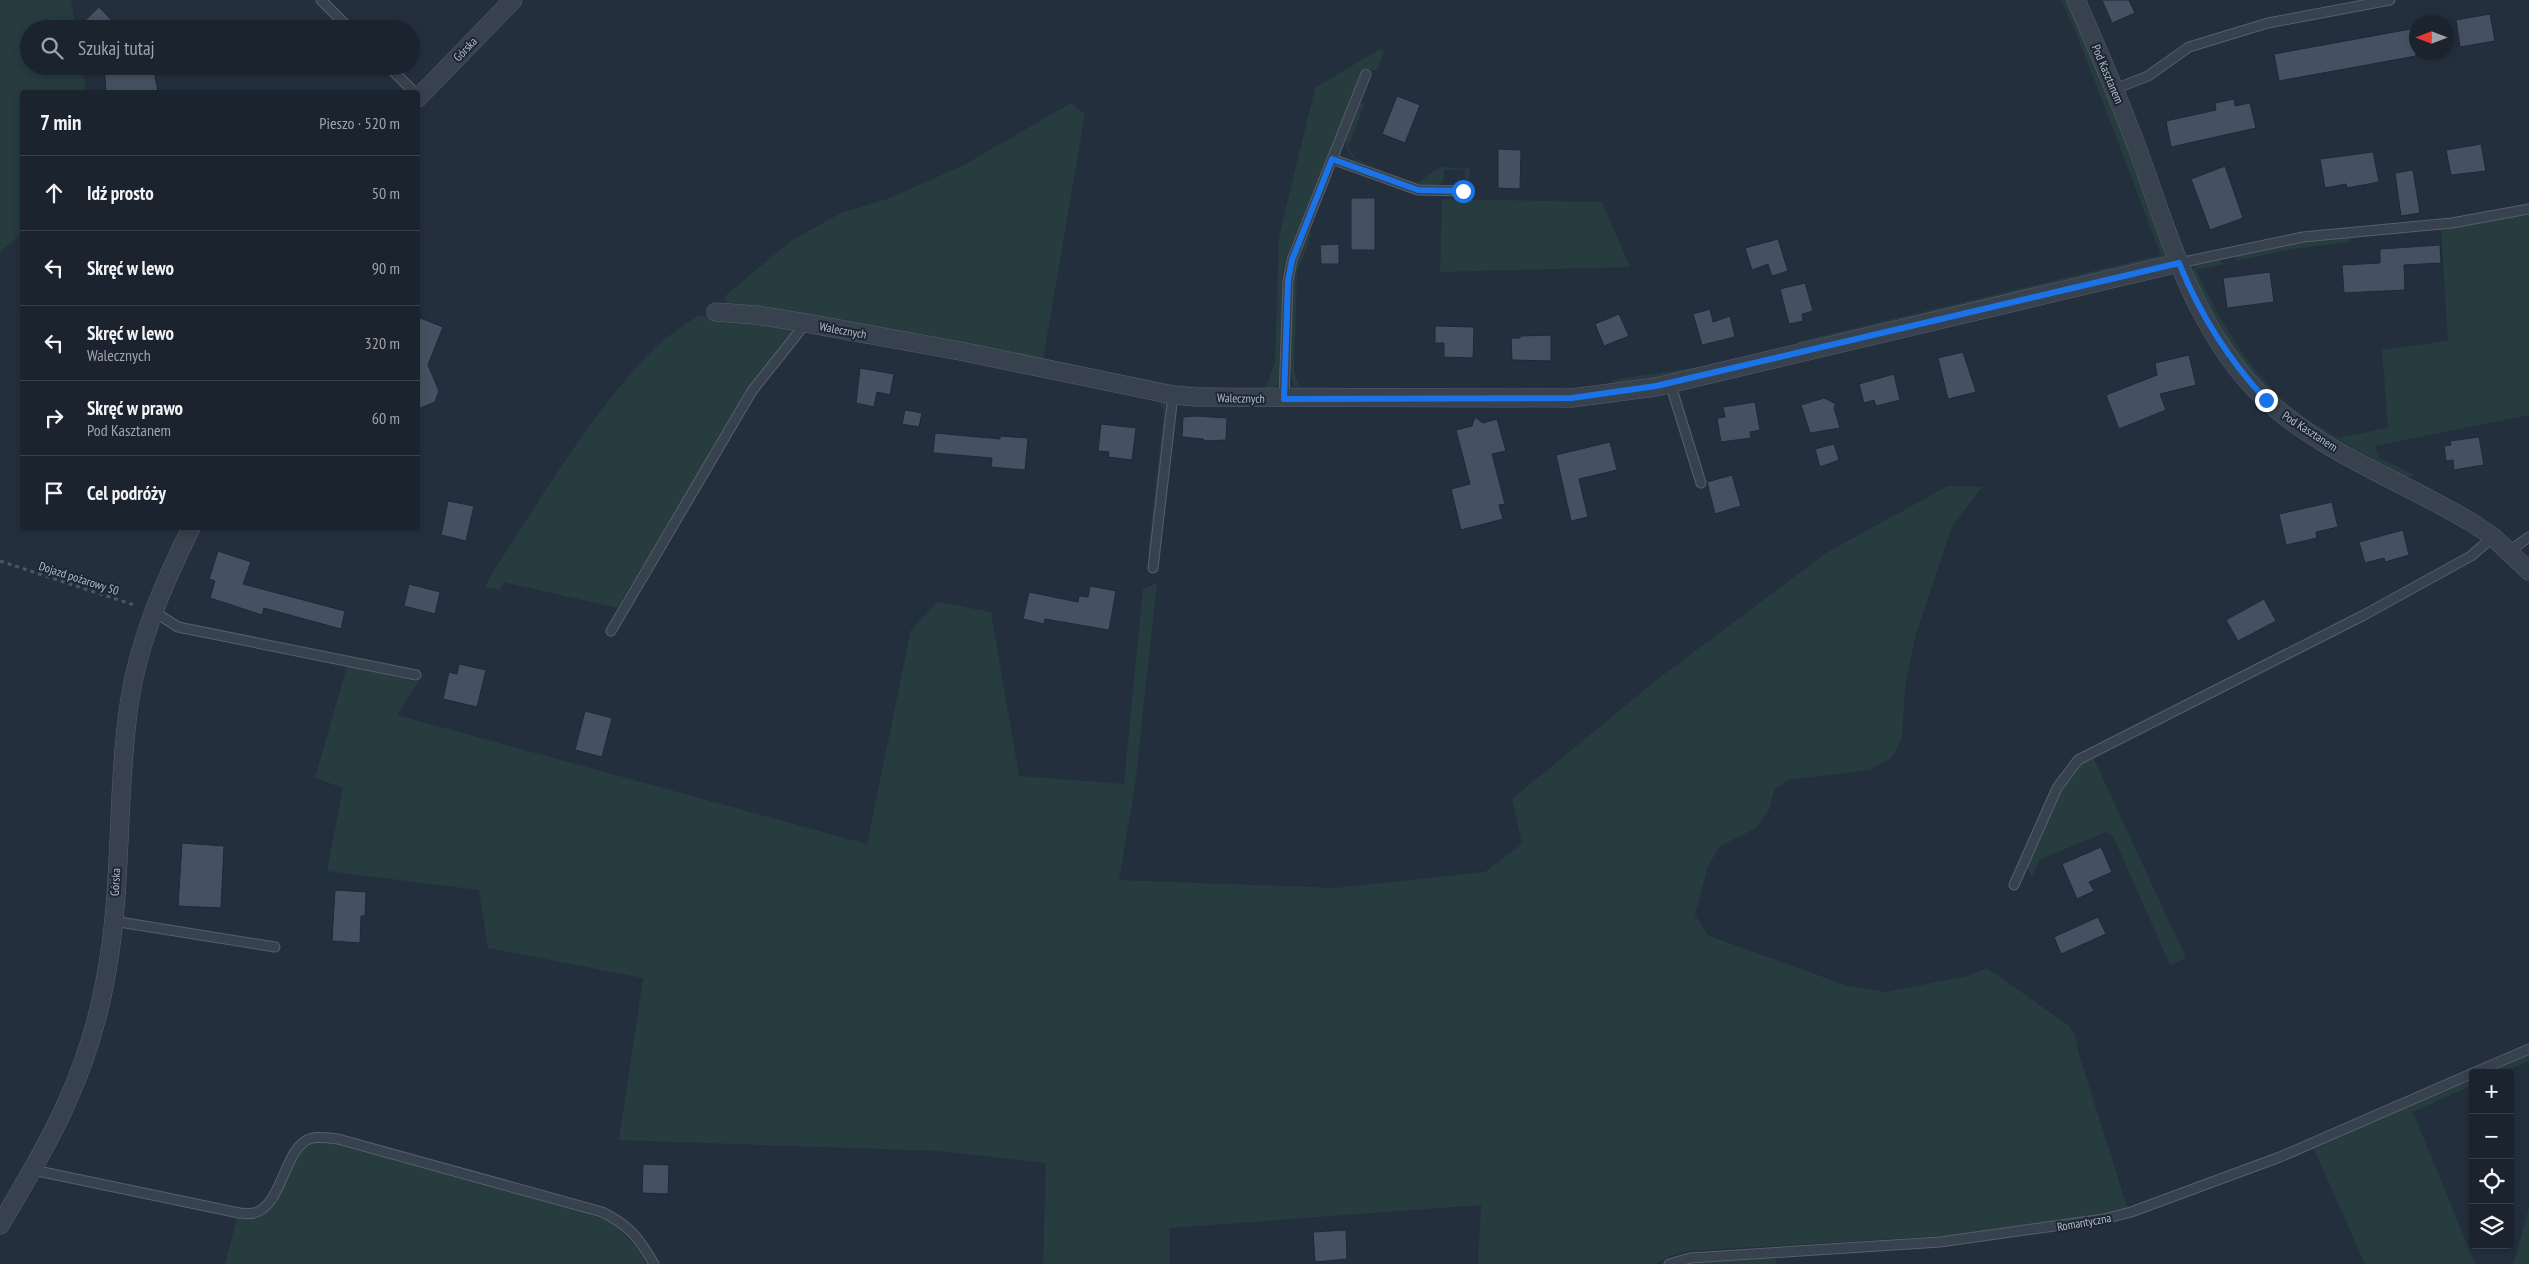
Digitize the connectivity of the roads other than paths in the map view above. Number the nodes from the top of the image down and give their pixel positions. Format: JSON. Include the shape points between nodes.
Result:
{"nodes":[{"id":1,"x":321,"y":0,"type":"edge"},
{"id":2,"x":513,"y":0,"type":"edge"},
{"id":3,"x":2076,"y":0,"type":"edge"},
{"id":4,"x":2390,"y":0,"type":"edge"},
{"id":5,"x":341,"y":20,"type":"edge"},
{"id":6,"x":1366,"y":74,"type":"dead end"},
{"id":7,"x":397,"y":75,"type":"edge"},
{"id":8,"x":2115,"y":89,"type":"junction"},
{"id":9,"x":411,"y":90,"type":"edge"},
{"id":10,"x":420,"y":93,"type":"edge"},
{"id":11,"x":1332,"y":159,"type":"junction"},
{"id":12,"x":1463,"y":191,"type":"dead end"},
{"id":13,"x":2529,"y":209,"type":"edge"},
{"id":14,"x":2179,"y":263,"type":"junction"},
{"id":15,"x":716,"y":312,"type":"dead end"},
{"id":16,"x":806,"y":323,"type":"junction"},
{"id":17,"x":1670,"y":383,"type":"junction"},
{"id":18,"x":1173,"y":395,"type":"junction"},
{"id":19,"x":1284,"y":399,"type":"junction"},
{"id":20,"x":1701,"y":483,"type":"dead end"},
{"id":21,"x":190,"y":530,"type":"edge"},
{"id":22,"x":2493,"y":537,"type":"junction"},
{"id":23,"x":2529,"y":537,"type":"edge"},
{"id":24,"x":2509,"y":551,"type":"junction"},
{"id":25,"x":1153,"y":568,"type":"dead end"},
{"id":26,"x":2529,"y":571,"type":"edge"},
{"id":27,"x":153,"y":611,"type":"junction"},
{"id":28,"x":611,"y":631,"type":"dead end"},
{"id":29,"x":416,"y":675,"type":"dead end"},
{"id":30,"x":2014,"y":885,"type":"dead end"},
{"id":31,"x":113,"y":921,"type":"junction"},
{"id":32,"x":275,"y":947,"type":"dead end"},
{"id":33,"x":2529,"y":1049,"type":"edge"},
{"id":34,"x":2482,"y":1069,"type":"edge"},
{"id":35,"x":2469,"y":1075,"type":"edge"},
{"id":36,"x":33,"y":1170,"type":"junction"},
{"id":37,"x":0,"y":1225,"type":"edge"},
{"id":38,"x":654,"y":1264,"type":"edge"},
{"id":39,"x":1669,"y":1264,"type":"edge"}],
"edges":[{"from":1,"to":5,"type":"lane"},
{"from":2,"to":10,"type":"street","name":"Górska"},
{"from":3,"to":8,"type":"street","name":"Pod Kasztanem"},
{"from":4,"to":8,"type":"lane","via":[[2268,23],[2189,47],[2148,76]]},
{"from":6,"to":11,"type":"lane"},
{"from":7,"to":9,"type":"lane"},
{"from":8,"to":14,"type":"street","name":"Pod Kasztanem"},
{"from":11,"to":12,"type":"lane","via":[[1418,190]]},
{"from":11,"to":19,"type":"lane","via":[[1292,260],[1288,281]]},
{"from":13,"to":14,"type":"lane","via":[[2452,223],[2303,237]]},
{"from":14,"to":17,"type":"street","name":"Walecznych"},
{"from":14,"to":22,"type":"street","name":"Pod Kasztanem","via":[[2214,336],[2266,400],[2330,445],[2451,510]]},
{"from":15,"to":16,"type":"street","name":"Walecznych"},
{"from":16,"to":18,"type":"street","name":"Walecznych"},
{"from":16,"to":28,"type":"lane","via":[[752,391]]},
{"from":17,"to":19,"type":"street","name":"Walecznych","via":[[1615,394],[1572,398]]},
{"from":17,"to":20,"type":"lane"},
{"from":18,"to":19,"type":"street","name":"Walecznych"},
{"from":18,"to":25,"type":"lane"},
{"from":21,"to":27,"type":"street","name":"Górska"},
{"from":22,"to":24,"type":"street","name":"Pod Kasztanem"},
{"from":22,"to":30,"type":"lane","via":[[2471,556],[2364,615],[2078,760],[2057,788]]},
{"from":23,"to":24,"type":"lane"},
{"from":24,"to":26,"type":"street","name":"Pod Kasztanem"},
{"from":27,"to":29,"type":"lane","via":[[178,627]]},
{"from":27,"to":31,"type":"street","name":"Górska","via":[[138,658],[129,704],[123,751]]},
{"from":31,"to":32,"type":"lane"},
{"from":31,"to":36,"type":"street","name":"Górska","via":[[107,975],[87,1052],[62,1118]]},
{"from":33,"to":34,"type":"lane","name":"Romantyczna"},
{"from":35,"to":39,"type":"lane","name":"Romantyczna","via":[[2280,1157],[2104,1220],[1940,1242],[1690,1258]]},
{"from":36,"to":37,"type":"street","name":"Górska"},
{"from":36,"to":38,"type":"lane","via":[[239,1213],[255,1213],[265,1207],[297,1149],[305,1141],[338,1139],[602,1212],[622,1222],[634,1233]]}]}
